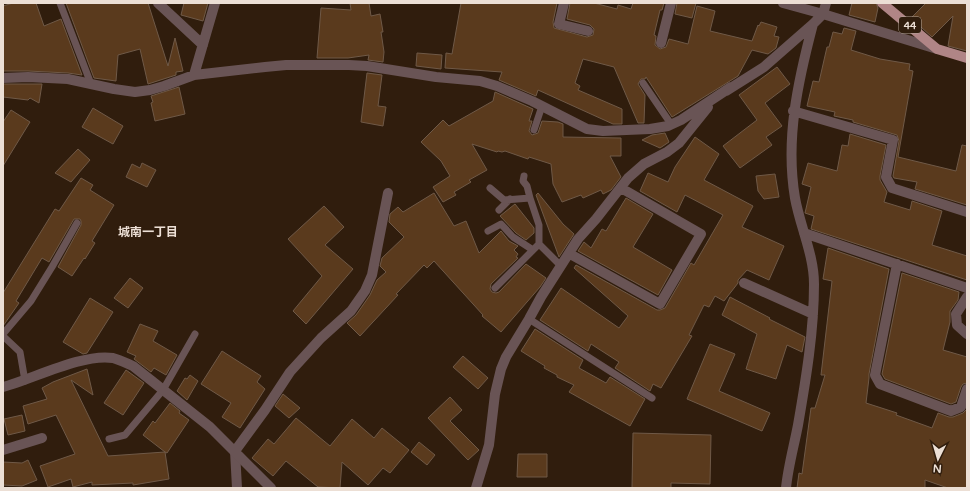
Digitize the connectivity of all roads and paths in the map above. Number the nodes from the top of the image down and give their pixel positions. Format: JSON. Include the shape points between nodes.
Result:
{"nodes":[{"id":1,"x":60,"y":3,"type":"edge"},
{"id":2,"x":158,"y":3,"type":"edge"},
{"id":3,"x":215,"y":3,"type":"edge"},
{"id":4,"x":564,"y":3,"type":"edge"},
{"id":5,"x":671,"y":3,"type":"edge"},
{"id":6,"x":783,"y":3,"type":"edge"},
{"id":7,"x":826,"y":3,"type":"edge"},
{"id":8,"x":882,"y":3,"type":"edge"},
{"id":9,"x":823,"y":14,"type":"junction"},
{"id":10,"x":813,"y":24,"type":"junction"},
{"id":11,"x":588,"y":31,"type":"dead end"},
{"id":12,"x":661,"y":44,"type":"dead end"},
{"id":13,"x":203,"y":45,"type":"junction"},
{"id":14,"x":937,"y":49,"type":"junction"},
{"id":15,"x":967,"y":58,"type":"edge"},
{"id":16,"x":194,"y":75,"type":"junction"},
{"id":17,"x":3,"y":78,"type":"edge"},
{"id":18,"x":643,"y":83,"type":"dead end"},
{"id":19,"x":91,"y":84,"type":"junction"},
{"id":20,"x":731,"y":88,"type":"junction"},
{"id":21,"x":542,"y":106,"type":"junction"},
{"id":22,"x":793,"y":111,"type":"junction"},
{"id":23,"x":671,"y":124,"type":"junction"},
{"id":24,"x":534,"y":130,"type":"dead end"},
{"id":25,"x":524,"y":176,"type":"dead end"},
{"id":26,"x":490,"y":188,"type":"dead end"},
{"id":27,"x":621,"y":188,"type":"junction"},
{"id":28,"x":388,"y":193,"type":"dead end"},
{"id":29,"x":510,"y":198,"type":"junction"},
{"id":30,"x":530,"y":198,"type":"junction"},
{"id":31,"x":499,"y":210,"type":"dead end"},
{"id":32,"x":967,"y":212,"type":"edge"},
{"id":33,"x":77,"y":223,"type":"dead end"},
{"id":34,"x":488,"y":231,"type":"dead end"},
{"id":35,"x":804,"y":233,"type":"junction"},
{"id":36,"x":539,"y":244,"type":"junction"},
{"id":37,"x":533,"y":250,"type":"junction"},
{"id":38,"x":570,"y":254,"type":"junction"},
{"id":39,"x":897,"y":264,"type":"junction"},
{"id":40,"x":561,"y":266,"type":"junction"},
{"id":41,"x":744,"y":283,"type":"dead end"},
{"id":42,"x":495,"y":288,"type":"dead end"},
{"id":43,"x":967,"y":288,"type":"edge"},
{"id":44,"x":967,"y":297,"type":"edge"},
{"id":45,"x":813,"y":314,"type":"junction"},
{"id":46,"x":529,"y":319,"type":"junction"},
{"id":47,"x":195,"y":334,"type":"dead end"},
{"id":48,"x":967,"y":334,"type":"edge"},
{"id":49,"x":3,"y":335,"type":"edge"},
{"id":50,"x":25,"y":381,"type":"junction"},
{"id":51,"x":3,"y":387,"type":"edge"},
{"id":52,"x":967,"y":389,"type":"edge"},
{"id":53,"x":163,"y":390,"type":"junction"},
{"id":54,"x":652,"y":398,"type":"dead end"},
{"id":55,"x":42,"y":438,"type":"dead end"},
{"id":56,"x":109,"y":438,"type":"dead end"},
{"id":57,"x":3,"y":450,"type":"edge"},
{"id":58,"x":234,"y":451,"type":"junction"},
{"id":59,"x":237,"y":488,"type":"edge"},
{"id":60,"x":271,"y":488,"type":"edge"},
{"id":61,"x":476,"y":488,"type":"edge"},
{"id":62,"x":786,"y":488,"type":"edge"}],
"edges":[{"from":1,"to":19,"type":"lane"},
{"from":2,"to":13,"type":"street"},
{"from":3,"to":13,"type":"street"},
{"from":4,"to":11,"type":"street","via":[[559,24]]},
{"from":5,"to":12,"type":"street"},
{"from":6,"to":9,"type":"street"},
{"from":7,"to":9,"type":"street"},
{"from":8,"to":14,"type":"main road","number":"44"},
{"from":9,"to":10,"type":"street"},
{"from":9,"to":14,"type":"street"},
{"from":10,"to":20,"type":"street","via":[[764,67]]},
{"from":10,"to":22,"type":"street"},
{"from":13,"to":16,"type":"street"},
{"from":14,"to":15,"type":"main road","number":"44"},
{"from":16,"to":19,"type":"street","via":[[164,86],[135,92]]},
{"from":16,"to":21,"type":"street","via":[[286,65],[349,64],[480,81]]},
{"from":17,"to":19,"type":"street","via":[[52,78]]},
{"from":18,"to":23,"type":"lane"},
{"from":20,"to":23,"type":"street"},
{"from":20,"to":27,"type":"street","via":[[713,101],[679,143],[636,169]]},
{"from":21,"to":23,"type":"street","via":[[587,129],[650,129]]},
{"from":21,"to":24,"type":"lane"},
{"from":22,"to":32,"type":"street","via":[[893,140],[886,177],[892,188]]},
{"from":22,"to":35,"type":"street","via":[[791,173]]},
{"from":25,"to":30,"type":"lane","via":[[523,181]]},
{"from":26,"to":29,"type":"lane","via":[[504,200]]},
{"from":27,"to":38,"type":"street","via":[[578,239]]},
{"from":27,"to":38,"type":"street","via":[[701,234],[660,304]]},
{"from":28,"to":58,"type":"street","via":[[372,275],[365,291],[351,311],[290,372]]},
{"from":29,"to":30,"type":"lane"},
{"from":29,"to":31,"type":"lane"},
{"from":30,"to":36,"type":"lane","via":[[539,225]]},
{"from":33,"to":49,"type":"lane","via":[[31,301]]},
{"from":34,"to":37,"type":"lane","via":[[501,224],[513,237]]},
{"from":35,"to":39,"type":"street"},
{"from":35,"to":45,"type":"street","via":[[814,282]]},
{"from":36,"to":37,"type":"lane"},
{"from":36,"to":40,"type":"lane"},
{"from":37,"to":42,"type":"lane"},
{"from":38,"to":40,"type":"street"},
{"from":39,"to":43,"type":"street"},
{"from":39,"to":52,"type":"street","via":[[875,375],[877,380],[880,384],[951,411],[961,407]]},
{"from":40,"to":46,"type":"street"},
{"from":41,"to":45,"type":"street"},
{"from":44,"to":48,"type":"street","via":[[956,314],[957,324]]},
{"from":45,"to":62,"type":"street","via":[[806,377]]},
{"from":46,"to":54,"type":"lane"},
{"from":46,"to":61,"type":"street","via":[[506,357],[496,383],[489,445]]},
{"from":47,"to":53,"type":"lane"},
{"from":49,"to":50,"type":"lane","via":[[20,352]]},
{"from":50,"to":51,"type":"street"},
{"from":50,"to":53,"type":"street","via":[[72,364],[112,358],[133,366]]},
{"from":53,"to":56,"type":"lane","via":[[124,435]]},
{"from":53,"to":58,"type":"street","via":[[210,427]]},
{"from":55,"to":57,"type":"street"},
{"from":58,"to":59,"type":"street"},
{"from":58,"to":60,"type":"street"}]}
